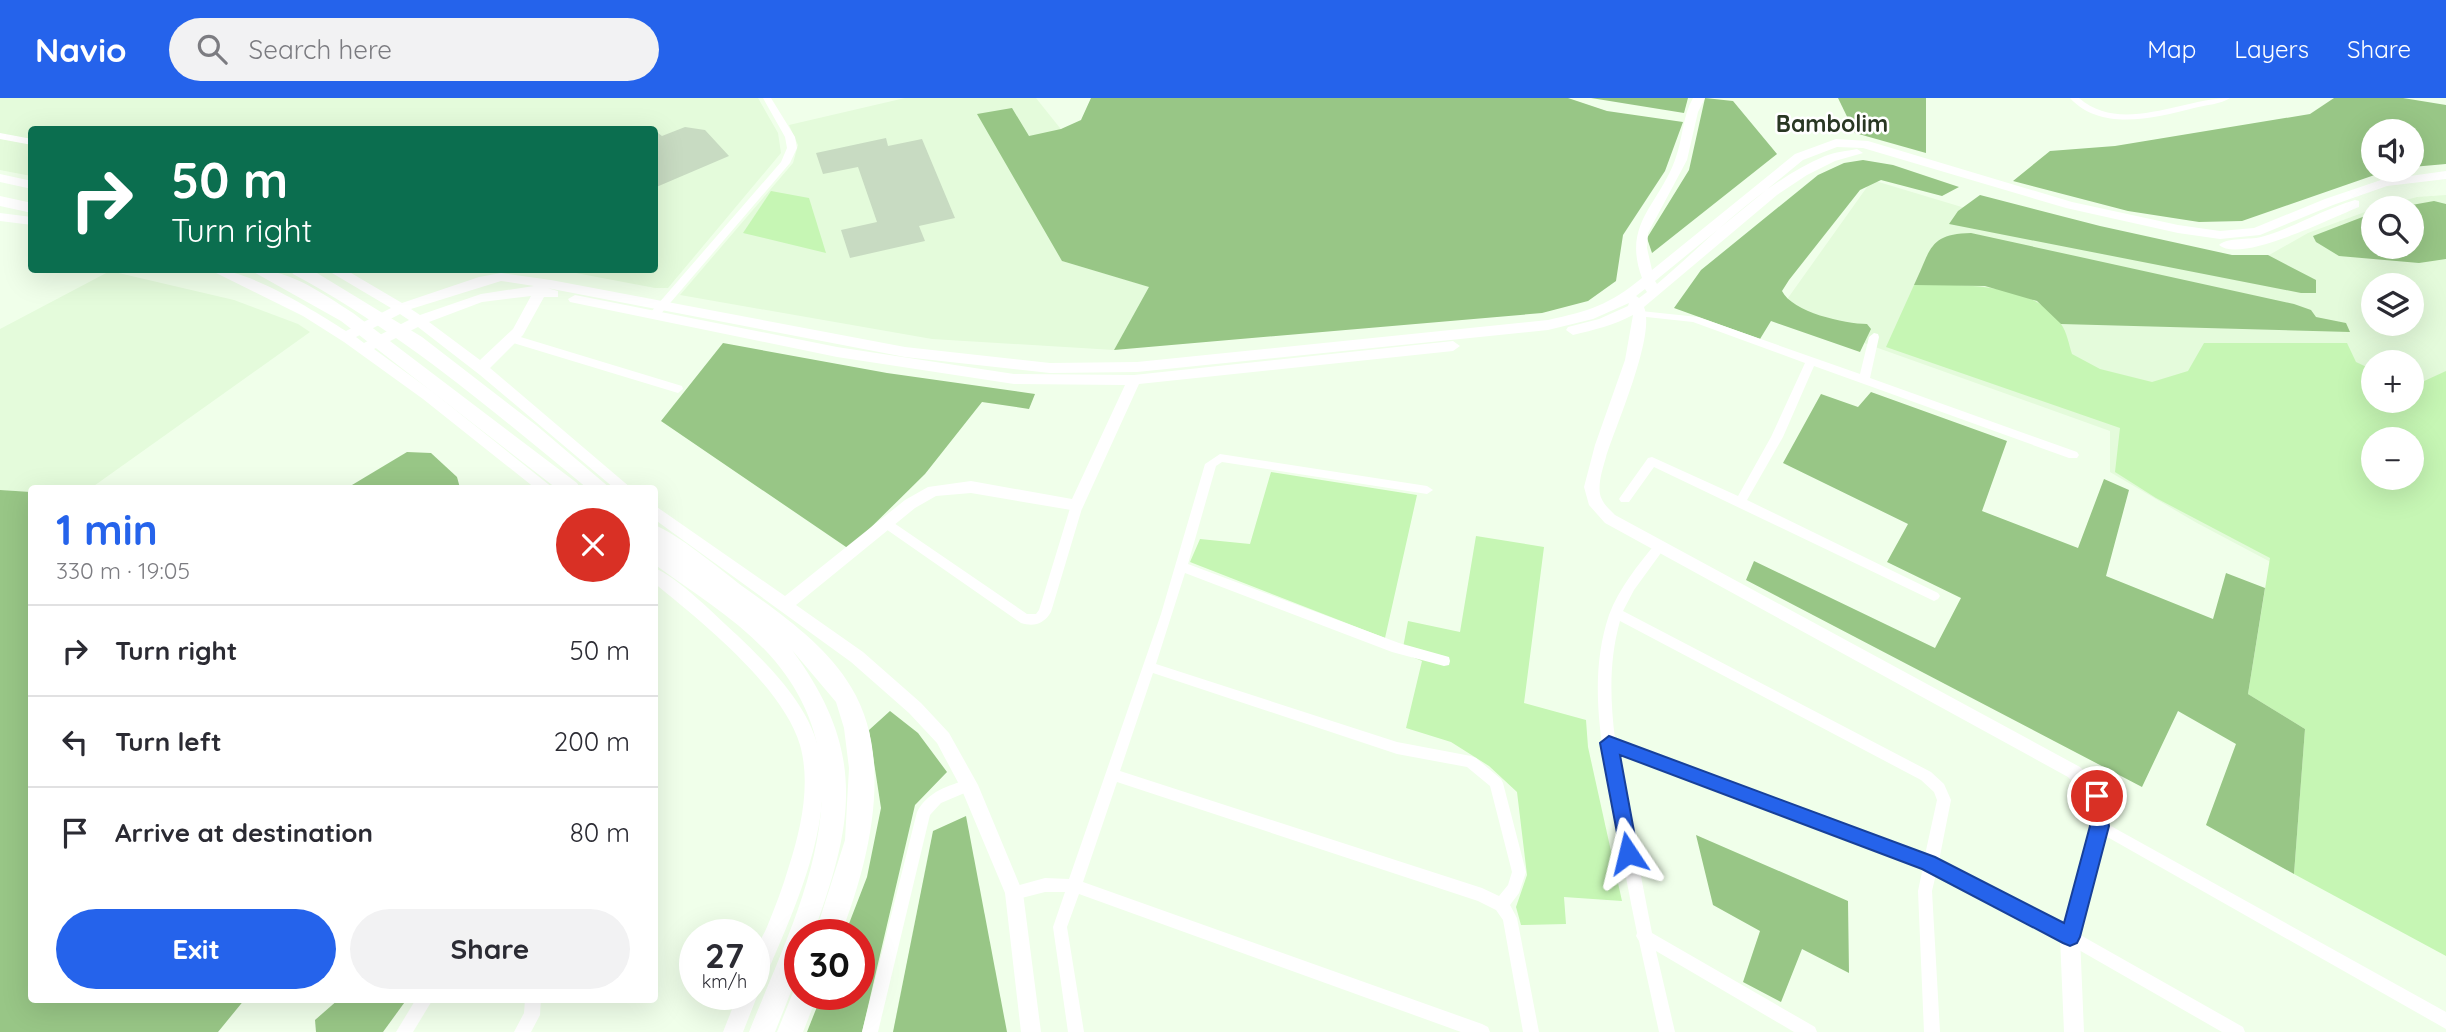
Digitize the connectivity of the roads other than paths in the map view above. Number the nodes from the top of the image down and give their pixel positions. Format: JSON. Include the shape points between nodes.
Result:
{"nodes":[{"id":1,"x":767,"y":98,"type":"edge"},
{"id":2,"x":1699,"y":98,"type":"edge"},
{"id":3,"x":2074,"y":98,"type":"edge"},
{"id":4,"x":2225,"y":98,"type":"edge"},
{"id":5,"x":0,"y":136,"type":"edge"},
{"id":6,"x":28,"y":141,"type":"edge"},
{"id":7,"x":2446,"y":175,"type":"edge"},
{"id":8,"x":0,"y":178,"type":"edge"},
{"id":9,"x":2446,"y":183,"type":"edge"},
{"id":10,"x":28,"y":184,"type":"edge"},
{"id":11,"x":0,"y":188,"type":"edge"},
{"id":12,"x":28,"y":194,"type":"edge"},
{"id":13,"x":0,"y":201,"type":"edge"},
{"id":14,"x":28,"y":207,"type":"edge"},
{"id":15,"x":0,"y":217,"type":"edge"},
{"id":16,"x":28,"y":220,"type":"edge"},
{"id":17,"x":224,"y":273,"type":"edge"},
{"id":18,"x":267,"y":273,"type":"edge"},
{"id":19,"x":302,"y":273,"type":"edge"},
{"id":20,"x":342,"y":273,"type":"edge"},
{"id":21,"x":316,"y":287,"type":"junction"},
{"id":22,"x":540,"y":287,"type":"junction"},
{"id":23,"x":1651,"y":287,"type":"junction"},
{"id":24,"x":1636,"y":305,"type":"junction"},
{"id":25,"x":401,"y":308,"type":"junction"},
{"id":26,"x":657,"y":312,"type":"junction"},
{"id":27,"x":417,"y":320,"type":"junction"},
{"id":28,"x":348,"y":326,"type":"junction"},
{"id":29,"x":1874,"y":337,"type":"dead end"},
{"id":30,"x":514,"y":339,"type":"junction"},
{"id":31,"x":365,"y":348,"type":"junction"},
{"id":32,"x":1811,"y":361,"type":"junction"},
{"id":33,"x":480,"y":368,"type":"junction"},
{"id":34,"x":1134,"y":380,"type":"junction"},
{"id":35,"x":1864,"y":380,"type":"junction"},
{"id":36,"x":678,"y":389,"type":"dead end"},
{"id":37,"x":2073,"y":455,"type":"dead end"},
{"id":38,"x":541,"y":485,"type":"edge"},
{"id":39,"x":566,"y":485,"type":"edge"},
{"id":40,"x":596,"y":485,"type":"edge"},
{"id":41,"x":620,"y":485,"type":"edge"},
{"id":42,"x":1427,"y":490,"type":"dead end"},
{"id":43,"x":1625,"y":499,"type":"dead end"},
{"id":44,"x":1740,"y":502,"type":"junction"},
{"id":45,"x":1077,"y":505,"type":"junction"},
{"id":46,"x":658,"y":514,"type":"edge"},
{"id":47,"x":887,"y":524,"type":"junction"},
{"id":48,"x":658,"y":536,"type":"edge"},
{"id":49,"x":1660,"y":545,"type":"junction"},
{"id":50,"x":658,"y":555,"type":"edge"},
{"id":51,"x":1180,"y":566,"type":"junction"},
{"id":52,"x":658,"y":578,"type":"edge"},
{"id":53,"x":1934,"y":596,"type":"dead end"},
{"id":54,"x":785,"y":606,"type":"junction"},
{"id":55,"x":1616,"y":613,"type":"junction"},
{"id":56,"x":1444,"y":661,"type":"dead end"},
{"id":57,"x":1150,"y":667,"type":"junction"},
{"id":58,"x":1609,"y":743,"type":"junction"},
{"id":59,"x":1114,"y":775,"type":"junction"},
{"id":60,"x":969,"y":785,"type":"junction"},
{"id":61,"x":2100,"y":826,"type":"junction"},
{"id":62,"x":1929,"y":863,"type":"junction"},
{"id":63,"x":1076,"y":886,"type":"junction"},
{"id":64,"x":1014,"y":893,"type":"junction"},
{"id":65,"x":1500,"y":905,"type":"junction"},
{"id":66,"x":806,"y":919,"type":"edge"},
{"id":67,"x":834,"y":919,"type":"edge"},
{"id":68,"x":1643,"y":936,"type":"junction"},
{"id":69,"x":2070,"y":937,"type":"junction"},
{"id":70,"x":770,"y":942,"type":"edge"},
{"id":71,"x":784,"y":976,"type":"edge"},
{"id":72,"x":422,"y":1003,"type":"edge"},
{"id":73,"x":533,"y":1003,"type":"edge"},
{"id":74,"x":742,"y":1010,"type":"edge"},
{"id":75,"x":799,"y":1010,"type":"edge"},
{"id":76,"x":2446,"y":1021,"type":"edge"},
{"id":77,"x":404,"y":1032,"type":"edge"},
{"id":78,"x":522,"y":1032,"type":"edge"},
{"id":79,"x":733,"y":1032,"type":"edge"},
{"id":80,"x":762,"y":1032,"type":"edge"},
{"id":81,"x":790,"y":1032,"type":"edge"},
{"id":82,"x":870,"y":1032,"type":"edge"},
{"id":83,"x":1031,"y":1032,"type":"edge"},
{"id":84,"x":1076,"y":1032,"type":"edge"},
{"id":85,"x":1482,"y":1032,"type":"edge"},
{"id":86,"x":1531,"y":1032,"type":"edge"},
{"id":87,"x":1667,"y":1032,"type":"edge"},
{"id":88,"x":1809,"y":1032,"type":"edge"},
{"id":89,"x":1932,"y":1032,"type":"edge"},
{"id":90,"x":2074,"y":1032,"type":"edge"},
{"id":91,"x":2237,"y":1032,"type":"edge"}],
"edges":[{"from":1,"to":26,"type":"street","via":[[790,137],[792,148],[785,163]]},
{"from":2,"to":23,"type":"main road","via":[[1680,162],[1642,226],[1639,252]]},
{"from":3,"to":4,"type":"street","via":[[2082,110],[2102,116],[2137,116]]},
{"from":5,"to":6,"type":"street"},
{"from":7,"to":23,"type":"main road","via":[[2385,183],[2256,232],[2220,235],[2070,205],[1864,144],[1836,143],[1799,157]]},
{"from":8,"to":10,"type":"main road"},
{"from":9,"to":23,"type":"main road","via":[[2396,191],[2267,240],[2228,246],[2069,212],[1905,162],[1867,153],[1842,153],[1812,165]]},
{"from":11,"to":12,"type":"highway"},
{"from":13,"to":14,"type":"highway"},
{"from":15,"to":16,"type":"main road"},
{"from":17,"to":28,"type":"main road"},
{"from":18,"to":21,"type":"highway"},
{"from":19,"to":21,"type":"highway"},
{"from":20,"to":25,"type":"main road"},
{"from":21,"to":28,"type":"highway"},
{"from":21,"to":40,"type":"highway","via":[[365,307]]},
{"from":22,"to":25,"type":"main road","via":[[501,277]]},
{"from":22,"to":26,"type":"main road"},
{"from":22,"to":27,"type":"main road"},
{"from":22,"to":30,"type":"main road","via":[[533,314]]},
{"from":23,"to":24,"type":"main road"},
{"from":24,"to":26,"type":"main road","via":[[1548,325],[1108,369],[1007,365]]},
{"from":24,"to":32,"type":"street","via":[[1694,319]]},
{"from":24,"to":34,"type":"main road","via":[[1596,325],[1553,334]]},
{"from":24,"to":49,"type":"main road","via":[[1638,343],[1592,488],[1596,505],[1610,519]]},
{"from":25,"to":27,"type":"main road"},
{"from":25,"to":28,"type":"main road"},
{"from":26,"to":34,"type":"main road","via":[[961,374],[1050,381]]},
{"from":27,"to":31,"type":"main road"},
{"from":27,"to":33,"type":"main road"},
{"from":28,"to":31,"type":"main road"},
{"from":28,"to":39,"type":"highway","via":[[395,352]]},
{"from":29,"to":35,"type":"street"},
{"from":30,"to":33,"type":"main road"},
{"from":30,"to":36,"type":"street"},
{"from":31,"to":38,"type":"main road"},
{"from":32,"to":35,"type":"street"},
{"from":32,"to":44,"type":"street","via":[[1777,437]]},
{"from":33,"to":41,"type":"main road"},
{"from":34,"to":45,"type":"main road"},
{"from":35,"to":37,"type":"street"},
{"from":42,"to":51,"type":"street","via":[[1215,460]]},
{"from":43,"to":44,"type":"street","via":[[1652,461]]},
{"from":44,"to":53,"type":"street"},
{"from":45,"to":47,"type":"main road","via":[[971,487],[933,491]]},
{"from":45,"to":47,"type":"street","via":[[1039,620],[1026,620]]},
{"from":46,"to":54,"type":"main road"},
{"from":47,"to":54,"type":"main road"},
{"from":48,"to":67,"type":"highway","via":[[808,652],[841,689],[856,726],[863,768],[863,815],[849,881]]},
{"from":49,"to":55,"type":"street"},
{"from":49,"to":61,"type":"main road","via":[[2074,772],[2097,796]]},
{"from":50,"to":66,"type":"highway","via":[[750,624],[812,691],[827,729],[835,770],[836,820]]},
{"from":51,"to":56,"type":"street","via":[[1397,648]]},
{"from":51,"to":57,"type":"street"},
{"from":52,"to":70,"type":"main road","via":[[691,603],[775,687],[799,719],[809,746],[814,776],[811,808],[785,906]]},
{"from":54,"to":60,"type":"main road","via":[[857,657],[915,708],[943,738]]},
{"from":55,"to":58,"type":"street","via":[[1605,662]]},
{"from":55,"to":62,"type":"street","via":[[1926,776],[1944,800]]},
{"from":57,"to":59,"type":"street"},
{"from":57,"to":65,"type":"street","via":[[1397,748],[1471,762],[1496,783],[1519,872],[1514,888]]},
{"from":58,"to":62,"type":"street"},
{"from":58,"to":68,"type":"street"},
{"from":59,"to":63,"type":"street"},
{"from":59,"to":65,"type":"street","via":[[1482,895]]},
{"from":60,"to":64,"type":"main road"},
{"from":60,"to":82,"type":"street","via":[[938,794],[920,816]]},
{"from":61,"to":69,"type":"main road"},
{"from":61,"to":76,"type":"street"},
{"from":62,"to":69,"type":"street"},
{"from":62,"to":89,"type":"street","via":[[1925,891]]},
{"from":63,"to":64,"type":"street","via":[[1045,885]]},
{"from":63,"to":84,"type":"street","via":[[1060,927]]},
{"from":63,"to":85,"type":"street"},
{"from":64,"to":83,"type":"main road"},
{"from":65,"to":86,"type":"street","via":[[1510,918]]},
{"from":68,"to":87,"type":"street"},
{"from":68,"to":88,"type":"street"},
{"from":69,"to":90,"type":"main road"},
{"from":69,"to":91,"type":"street"},
{"from":71,"to":80,"type":"highway"},
{"from":72,"to":77,"type":"street"},
{"from":73,"to":78,"type":"street"},
{"from":74,"to":79,"type":"main road"},
{"from":75,"to":81,"type":"highway"}]}
